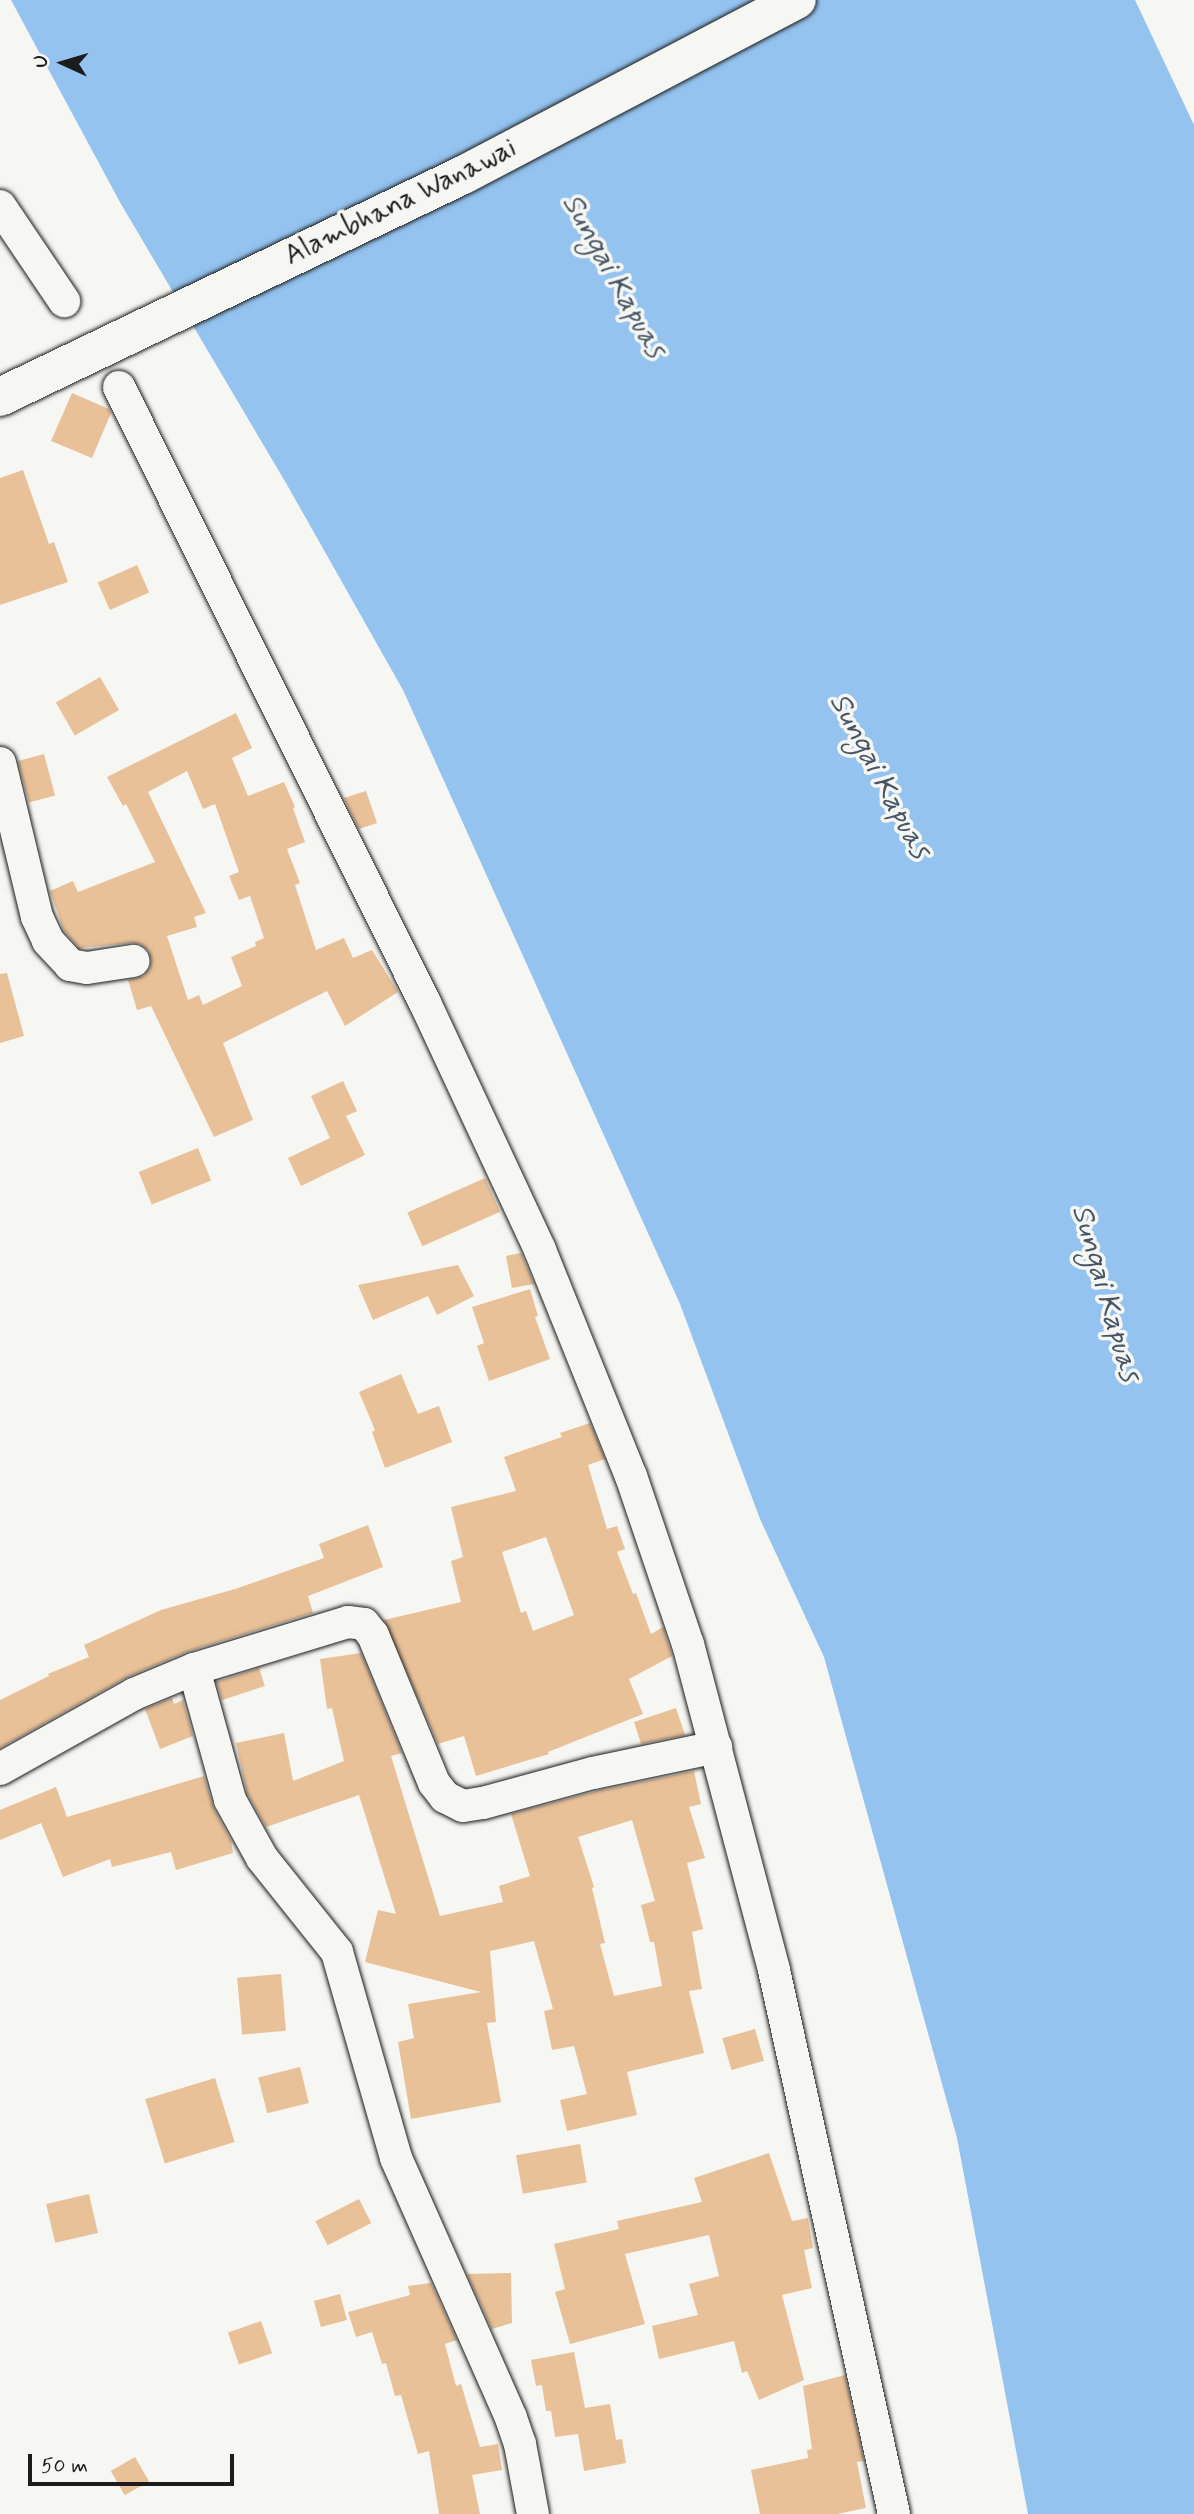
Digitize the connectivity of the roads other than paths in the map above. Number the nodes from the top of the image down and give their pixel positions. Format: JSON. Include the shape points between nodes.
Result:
{"nodes":[{"id":1,"x":797,"y":0,"type":"edge"},
{"id":2,"x":0,"y":206,"type":"edge"},
{"id":3,"x":64,"y":301,"type":"dead end"},
{"id":4,"x":119,"y":387,"type":"dead end"},
{"id":5,"x":0,"y":397,"type":"edge"},
{"id":6,"x":0,"y":763,"type":"edge"},
{"id":7,"x":133,"y":961,"type":"dead end"},
{"id":8,"x":194,"y":1669,"type":"junction"},
{"id":9,"x":716,"y":1747,"type":"junction"},
{"id":10,"x":0,"y":1769,"type":"edge"},
{"id":11,"x":892,"y":2513,"type":"edge"},
{"id":12,"x":533,"y":2514,"type":"edge"}],
"edges":[{"from":1,"to":5,"type":"main road","name":"Alambhana Wanawai","via":[[463,175]]},
{"from":2,"to":3,"type":"street"},
{"from":4,"to":9,"type":"street","via":[[425,1003],[540,1250],[631,1476],[688,1644]]},
{"from":6,"to":7,"type":"street","via":[[37,917],[48,941],[70,965],[87,968]]},
{"from":8,"to":9,"type":"street","via":[[331,1626],[364,1624],[373,1635],[434,1783],[445,1797],[463,1806]]},
{"from":8,"to":10,"type":"street","via":[[134,1694]]},
{"from":8,"to":12,"type":"street","via":[[230,1800],[262,1858],[337,1952],[396,2158],[512,2418]]},
{"from":9,"to":11,"type":"street","via":[[774,1970]]}]}
